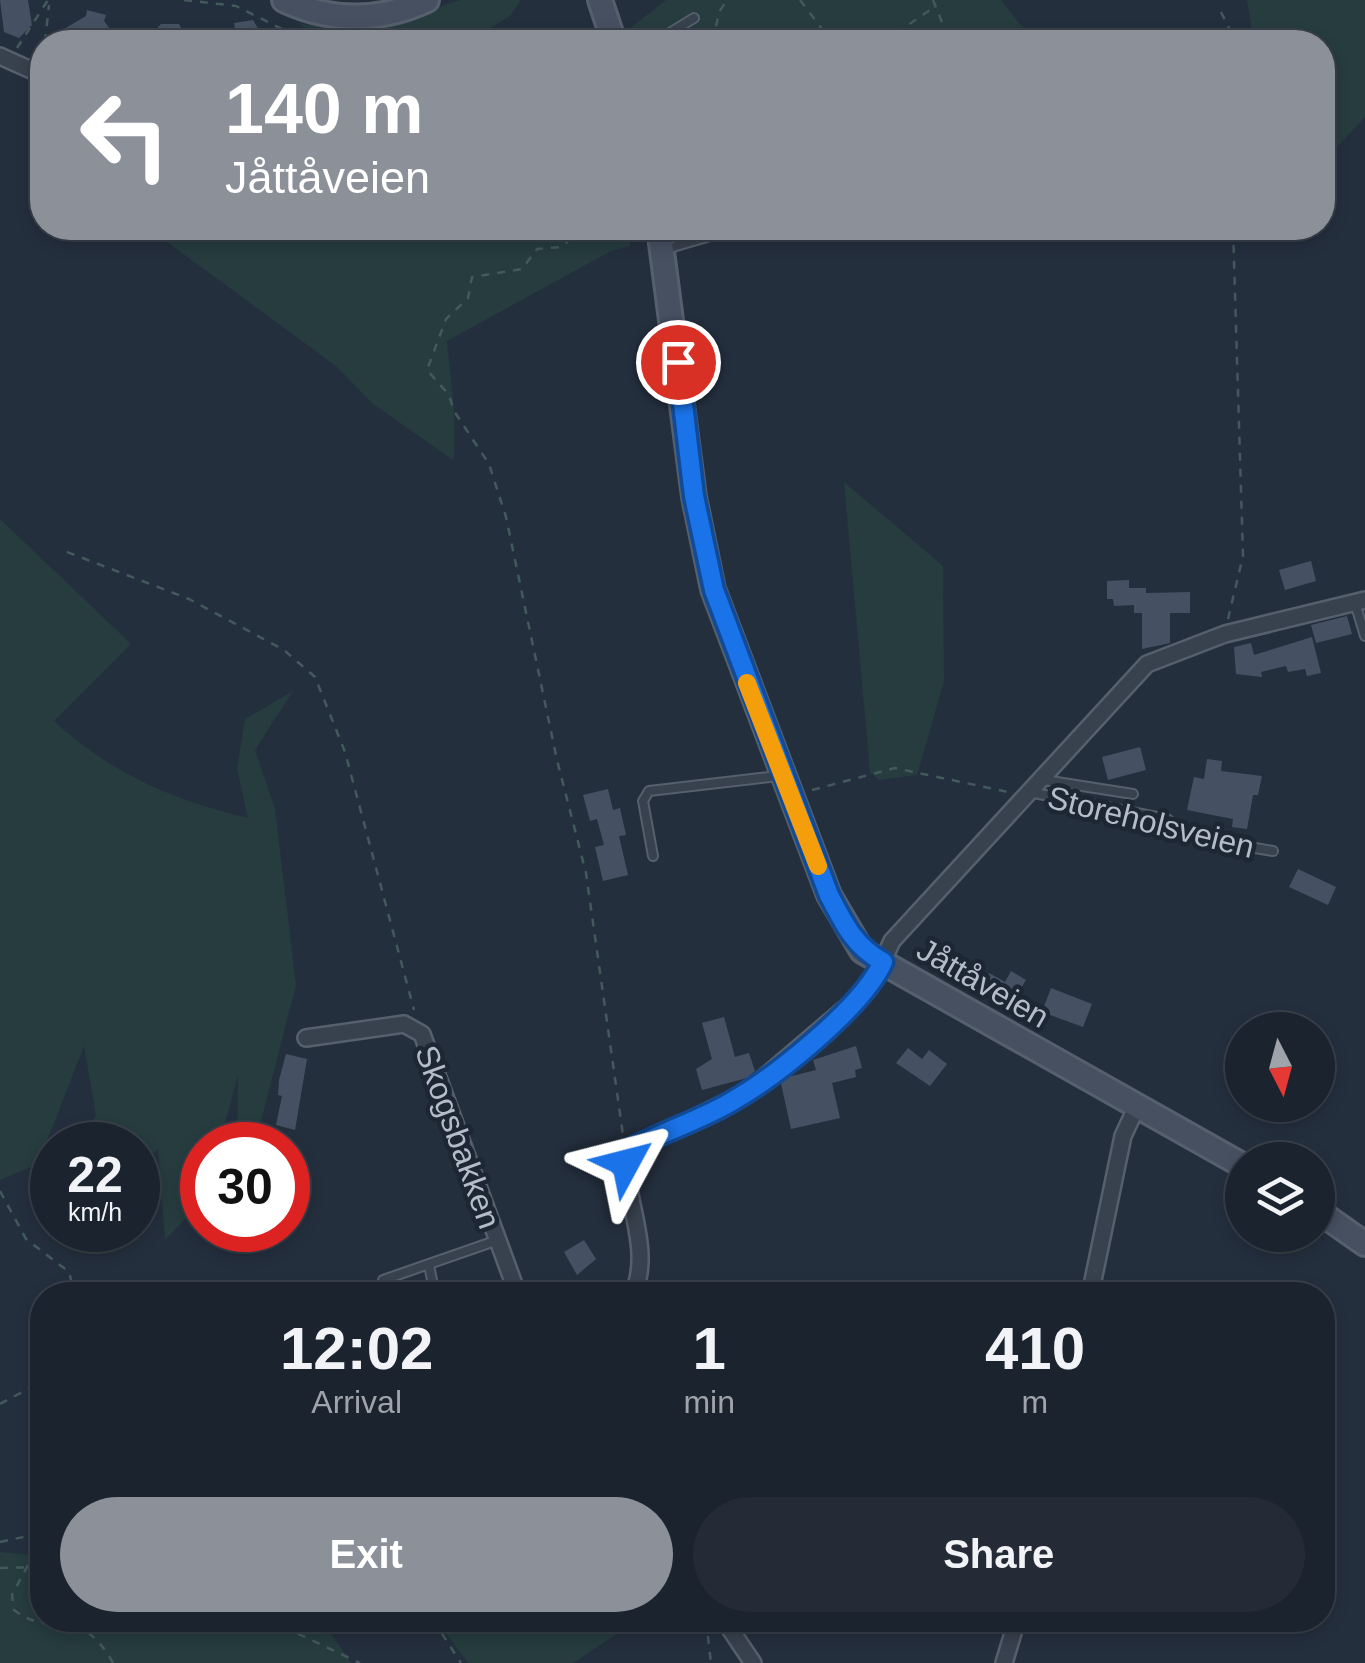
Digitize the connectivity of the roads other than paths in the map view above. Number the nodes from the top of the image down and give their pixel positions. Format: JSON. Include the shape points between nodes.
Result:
{"nodes":[{"id":1,"x":284,"y":0,"type":"edge"},
{"id":2,"x":427,"y":0,"type":"edge"},
{"id":3,"x":600,"y":0,"type":"edge"},
{"id":4,"x":694,"y":18,"type":"dead end"},
{"id":5,"x":610,"y":30,"type":"edge"},
{"id":6,"x":675,"y":30,"type":"edge"},
{"id":7,"x":0,"y":56,"type":"edge"},
{"id":8,"x":30,"y":70,"type":"edge"},
{"id":9,"x":661,"y":240,"type":"edge"},
{"id":10,"x":1360,"y":602,"type":"edge"},
{"id":11,"x":1365,"y":636,"type":"edge"},
{"id":12,"x":783,"y":774,"type":"junction"},
{"id":13,"x":1031,"y":790,"type":"junction"},
{"id":14,"x":1134,"y":794,"type":"dead end"},
{"id":15,"x":1273,"y":851,"type":"dead end"},
{"id":16,"x":653,"y":856,"type":"dead end"},
{"id":17,"x":883,"y":962,"type":"junction"},
{"id":18,"x":306,"y":1038,"type":"dead end"},
{"id":19,"x":1137,"y":1106,"type":"junction"},
{"id":20,"x":1225,"y":1156,"type":"edge"},
{"id":21,"x":1335,"y":1223,"type":"edge"},
{"id":22,"x":495,"y":1242,"type":"junction"},
{"id":23,"x":1365,"y":1244,"type":"edge"},
{"id":24,"x":428,"y":1265,"type":"junction"},
{"id":25,"x":384,"y":1280,"type":"dead end"},
{"id":26,"x":432,"y":1282,"type":"edge"},
{"id":27,"x":512,"y":1282,"type":"edge"},
{"id":28,"x":637,"y":1282,"type":"edge"},
{"id":29,"x":1093,"y":1282,"type":"edge"},
{"id":30,"x":732,"y":1632,"type":"edge"},
{"id":31,"x":1013,"y":1632,"type":"edge"},
{"id":32,"x":753,"y":1663,"type":"edge"},
{"id":33,"x":1004,"y":1663,"type":"edge"}],
"edges":[{"from":1,"to":2,"type":"main road","via":[[310,12],[364,18]]},
{"from":3,"to":5,"type":"main road"},
{"from":4,"to":6,"type":"lane"},
{"from":7,"to":8,"type":"street"},
{"from":9,"to":12,"type":"main road","name":"Jåttåveien","via":[[703,546],[733,648]]},
{"from":10,"to":11,"type":"lane"},
{"from":10,"to":13,"type":"street","name":"Storeholsveien","via":[[1224,634],[1147,664]]},
{"from":12,"to":16,"type":"lane","via":[[650,790],[643,801]]},
{"from":12,"to":17,"type":"main road","name":"Jåttåveien","via":[[848,933]]},
{"from":13,"to":14,"type":"lane","name":"Storeholsveien"},
{"from":13,"to":15,"type":"lane","name":"Storeholsveien","via":[[1167,819],[1190,836]]},
{"from":13,"to":17,"type":"street","name":"Storeholsveien","via":[[892,942]]},
{"from":17,"to":19,"type":"main road","name":"Jåttåveien"},
{"from":17,"to":28,"type":"street","via":[[862,992],[762,1080],[627,1156],[642,1267]]},
{"from":18,"to":22,"type":"street","name":"Skogsbakken","via":[[404,1024],[422,1034]]},
{"from":19,"to":20,"type":"main road","name":"Jåttåveien"},
{"from":19,"to":29,"type":"street","via":[[1122,1136]]},
{"from":21,"to":23,"type":"main road"},
{"from":22,"to":24,"type":"lane"},
{"from":22,"to":27,"type":"street","name":"Skogsbakken"},
{"from":24,"to":25,"type":"lane"},
{"from":24,"to":26,"type":"lane"},
{"from":30,"to":32,"type":"street"},
{"from":31,"to":33,"type":"street"}]}
